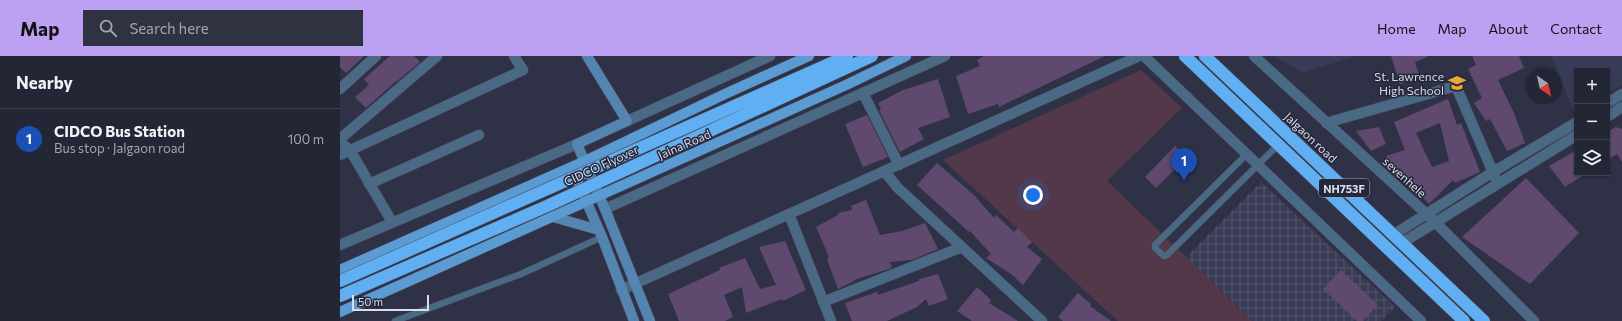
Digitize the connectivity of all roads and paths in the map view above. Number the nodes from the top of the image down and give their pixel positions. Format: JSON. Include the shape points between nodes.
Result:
{"nodes":[{"id":1,"x":376,"y":56,"type":"edge"},
{"id":2,"x":437,"y":56,"type":"edge"},
{"id":3,"x":514,"y":56,"type":"edge"},
{"id":4,"x":587,"y":56,"type":"edge"},
{"id":5,"x":770,"y":56,"type":"edge"},
{"id":6,"x":809,"y":56,"type":"edge"},
{"id":7,"x":847,"y":56,"type":"edge"},
{"id":8,"x":872,"y":56,"type":"edge"},
{"id":9,"x":906,"y":56,"type":"edge"},
{"id":10,"x":945,"y":56,"type":"edge"},
{"id":11,"x":1139,"y":56,"type":"edge"},
{"id":12,"x":1144,"y":56,"type":"edge"},
{"id":13,"x":1185,"y":56,"type":"edge"},
{"id":14,"x":1205,"y":56,"type":"edge"},
{"id":15,"x":1254,"y":56,"type":"edge"},
{"id":16,"x":340,"y":89,"type":"edge"},
{"id":17,"x":863,"y":93,"type":"junction"},
{"id":18,"x":1620,"y":98,"type":"edge"},
{"id":19,"x":1610,"y":102,"type":"edge"},
{"id":20,"x":1622,"y":107,"type":"edge"},
{"id":21,"x":1610,"y":114,"type":"edge"},
{"id":22,"x":627,"y":121,"type":"junction"},
{"id":23,"x":1326,"y":123,"type":"junction"},
{"id":24,"x":1574,"y":124,"type":"edge"},
{"id":25,"x":1288,"y":135,"type":"junction"},
{"id":26,"x":479,"y":136,"type":"dead end"},
{"id":27,"x":1574,"y":137,"type":"edge"},
{"id":28,"x":340,"y":139,"type":"edge"},
{"id":29,"x":340,"y":142,"type":"edge"},
{"id":30,"x":577,"y":144,"type":"junction"},
{"id":31,"x":1278,"y":144,"type":"junction"},
{"id":32,"x":350,"y":150,"type":"junction"},
{"id":33,"x":1247,"y":154,"type":"junction"},
{"id":34,"x":340,"y":155,"type":"edge"},
{"id":35,"x":585,"y":161,"type":"junction"},
{"id":36,"x":899,"y":165,"type":"junction"},
{"id":37,"x":1258,"y":165,"type":"junction"},
{"id":38,"x":572,"y":167,"type":"junction"},
{"id":39,"x":884,"y":171,"type":"junction"},
{"id":40,"x":1493,"y":172,"type":"junction"},
{"id":41,"x":369,"y":184,"type":"junction"},
{"id":42,"x":1498,"y":184,"type":"junction"},
{"id":43,"x":600,"y":196,"type":"junction"},
{"id":44,"x":587,"y":202,"type":"junction"},
{"id":45,"x":605,"y":209,"type":"junction"},
{"id":46,"x":789,"y":214,"type":"junction"},
{"id":47,"x":1426,"y":214,"type":"junction"},
{"id":48,"x":553,"y":217,"type":"junction"},
{"id":49,"x":392,"y":222,"type":"junction"},
{"id":50,"x":1435,"y":222,"type":"junction"},
{"id":51,"x":600,"y":233,"type":"junction"},
{"id":52,"x":1398,"y":239,"type":"junction"},
{"id":53,"x":340,"y":245,"type":"edge"},
{"id":54,"x":962,"y":247,"type":"junction"},
{"id":55,"x":340,"y":270,"type":"edge"},
{"id":56,"x":340,"y":281,"type":"edge"},
{"id":57,"x":635,"y":284,"type":"junction"},
{"id":58,"x":621,"y":290,"type":"junction"},
{"id":59,"x":340,"y":296,"type":"edge"},
{"id":60,"x":823,"y":302,"type":"junction"},
{"id":61,"x":1472,"y":310,"type":"junction"},
{"id":62,"x":340,"y":312,"type":"edge"},
{"id":63,"x":395,"y":321,"type":"edge"},
{"id":64,"x":634,"y":321,"type":"edge"},
{"id":65,"x":650,"y":321,"type":"edge"},
{"id":66,"x":831,"y":321,"type":"edge"},
{"id":67,"x":1042,"y":321,"type":"edge"},
{"id":68,"x":1421,"y":321,"type":"edge"},
{"id":69,"x":1462,"y":321,"type":"edge"},
{"id":70,"x":1484,"y":321,"type":"edge"},
{"id":71,"x":1534,"y":321,"type":"edge"}],
"edges":[{"from":1,"to":16,"type":"street"},
{"from":2,"to":28,"type":"street"},
{"from":3,"to":32,"type":"street","via":[[523,70]]},
{"from":4,"to":22,"type":"street"},
{"from":5,"to":22,"type":"street"},
{"from":6,"to":35,"type":"main road"},
{"from":7,"to":56,"type":"highway","name":"CIDCO Flyover","bridge":true},
{"from":8,"to":59,"type":"highway","name":"CIDCO Flyover","bridge":true,"via":[[554,202]]},
{"from":9,"to":43,"type":"main road","name":"Jalna Road"},
{"from":10,"to":17,"type":"street"},
{"from":11,"to":36,"type":"street"},
{"from":12,"to":33,"type":"street"},
{"from":13,"to":31,"type":"highway","number":"NH753F"},
{"from":14,"to":25,"type":"highway","name":"Jalgaon road","number":"NH753F"},
{"from":15,"to":23,"type":"street","name":"sevenhele"},
{"from":17,"to":36,"type":"street"},
{"from":17,"to":45,"type":"street"},
{"from":18,"to":19,"type":"street"},
{"from":20,"to":21,"type":"street"},
{"from":22,"to":30,"type":"street"},
{"from":23,"to":40,"type":"street","via":[[1456,86]]},
{"from":23,"to":47,"type":"street","name":"sevenhele"},
{"from":24,"to":40,"type":"street"},
{"from":25,"to":31,"type":"lane"},
{"from":25,"to":52,"type":"highway","name":"Jalgaon road","number":"NH753F"},
{"from":26,"to":41,"type":"street"},
{"from":27,"to":42,"type":"street"},
{"from":29,"to":32,"type":"street"},
{"from":30,"to":35,"type":"street"},
{"from":30,"to":49,"type":"street"},
{"from":31,"to":37,"type":"lane"},
{"from":31,"to":69,"type":"highway","number":"NH753F"},
{"from":32,"to":34,"type":"street"},
{"from":32,"to":41,"type":"street"},
{"from":33,"to":37,"type":"street"},
{"from":33,"to":37,"type":"lane","via":[[1155,245],[1155,248],[1164,256],[1167,255]]},
{"from":35,"to":38,"type":"main road"},
{"from":35,"to":43,"type":"street"},
{"from":36,"to":39,"type":"street"},
{"from":37,"to":68,"type":"street"},
{"from":38,"to":44,"type":"street"},
{"from":38,"to":55,"type":"main road"},
{"from":39,"to":46,"type":"street"},
{"from":39,"to":54,"type":"street","via":[[898,188]]},
{"from":40,"to":42,"type":"street"},
{"from":40,"to":47,"type":"street"},
{"from":41,"to":49,"type":"street"},
{"from":42,"to":50,"type":"street"},
{"from":43,"to":44,"type":"main road","name":"Jalna Road"},
{"from":43,"to":45,"type":"street"},
{"from":44,"to":48,"type":"main road","name":"Jalna Road"},
{"from":44,"to":51,"type":"street"},
{"from":45,"to":57,"type":"street"},
{"from":46,"to":57,"type":"street"},
{"from":46,"to":60,"type":"street"},
{"from":47,"to":50,"type":"street","name":"sevenhele"},
{"from":47,"to":52,"type":"street"},
{"from":48,"to":51,"type":"street"},
{"from":48,"to":62,"type":"main road","name":"Jalna Road"},
{"from":49,"to":53,"type":"street"},
{"from":50,"to":52,"type":"street"},
{"from":50,"to":71,"type":"street","name":"sevenhele"},
{"from":51,"to":58,"type":"street"},
{"from":51,"to":63,"type":"lane","via":[[521,274]]},
{"from":52,"to":61,"type":"highway","name":"Jalgaon road","number":"NH753F"},
{"from":54,"to":60,"type":"street"},
{"from":54,"to":67,"type":"street"},
{"from":57,"to":58,"type":"street"},
{"from":57,"to":65,"type":"street"},
{"from":58,"to":64,"type":"street"},
{"from":60,"to":66,"type":"street"},
{"from":61,"to":69,"type":"street"},
{"from":61,"to":70,"type":"highway","name":"Jalgaon road","number":"NH753F"}]}
